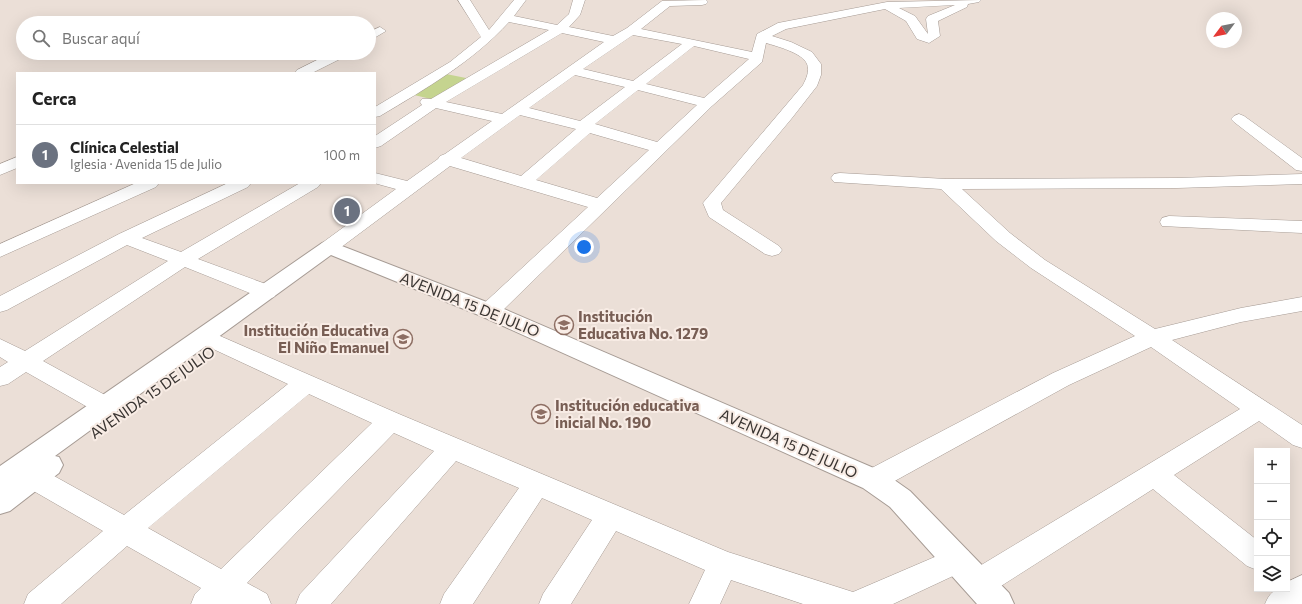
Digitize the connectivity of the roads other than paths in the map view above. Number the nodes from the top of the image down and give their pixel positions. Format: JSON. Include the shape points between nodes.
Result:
{"nodes":[{"id":1,"x":464,"y":0,"type":"edge"},
{"id":2,"x":520,"y":0,"type":"edge"},
{"id":3,"x":579,"y":0,"type":"edge"},
{"id":4,"x":851,"y":0,"type":"edge"},
{"id":5,"x":973,"y":0,"type":"edge"},
{"id":6,"x":702,"y":2,"type":"dead end"},
{"id":7,"x":887,"y":6,"type":"junction"},
{"id":8,"x":507,"y":18,"type":"junction"},
{"id":9,"x":561,"y":28,"type":"junction"},
{"id":10,"x":380,"y":31,"type":"dead end"},
{"id":11,"x":631,"y":31,"type":"junction"},
{"id":12,"x":376,"y":33,"type":"edge"},
{"id":13,"x":761,"y":37,"type":"junction"},
{"id":14,"x":488,"y":38,"type":"junction"},
{"id":15,"x":615,"y":40,"type":"junction"},
{"id":16,"x":692,"y":42,"type":"junction"},
{"id":17,"x":758,"y":57,"type":"junction"},
{"id":18,"x":327,"y":60,"type":"edge"},
{"id":19,"x":572,"y":70,"type":"junction"},
{"id":20,"x":304,"y":72,"type":"edge"},
{"id":21,"x":637,"y":85,"type":"junction"},
{"id":22,"x":403,"y":96,"type":"junction"},
{"id":23,"x":434,"y":103,"type":"junction"},
{"id":24,"x":707,"y":103,"type":"junction"},
{"id":25,"x":518,"y":110,"type":"junction"},
{"id":26,"x":376,"y":112,"type":"edge"},
{"id":27,"x":505,"y":119,"type":"junction"},
{"id":28,"x":1239,"y":119,"type":"dead end"},
{"id":29,"x":585,"y":127,"type":"junction"},
{"id":30,"x":376,"y":142,"type":"edge"},
{"id":31,"x":660,"y":148,"type":"junction"},
{"id":32,"x":446,"y":159,"type":"junction"},
{"id":33,"x":16,"y":162,"type":"edge"},
{"id":34,"x":464,"y":164,"type":"junction"},
{"id":35,"x":1302,"y":166,"type":"edge"},
{"id":36,"x":0,"y":170,"type":"edge"},
{"id":37,"x":376,"y":178,"type":"edge"},
{"id":38,"x":840,"y":178,"type":"dead end"},
{"id":39,"x":1302,"y":179,"type":"edge"},
{"id":40,"x":525,"y":181,"type":"junction"},
{"id":41,"x":148,"y":184,"type":"edge"},
{"id":42,"x":310,"y":184,"type":"edge"},
{"id":43,"x":946,"y":184,"type":"junction"},
{"id":44,"x":228,"y":185,"type":"edge"},
{"id":45,"x":409,"y":187,"type":"junction"},
{"id":46,"x":601,"y":205,"type":"junction"},
{"id":47,"x":1169,"y":222,"type":"dead end"},
{"id":48,"x":1302,"y":227,"type":"edge"},
{"id":49,"x":126,"y":238,"type":"junction"},
{"id":50,"x":336,"y":250,"type":"junction"},
{"id":51,"x":772,"y":250,"type":"dead end"},
{"id":52,"x":0,"y":251,"type":"edge"},
{"id":53,"x":184,"y":259,"type":"junction"},
{"id":54,"x":266,"y":292,"type":"junction"},
{"id":55,"x":1302,"y":304,"type":"edge"},
{"id":56,"x":0,"y":305,"type":"edge"},
{"id":57,"x":489,"y":311,"type":"junction"},
{"id":58,"x":1152,"y":337,"type":"junction"},
{"id":59,"x":212,"y":340,"type":"junction"},
{"id":60,"x":0,"y":347,"type":"edge"},
{"id":61,"x":26,"y":362,"type":"junction"},
{"id":62,"x":0,"y":378,"type":"edge"},
{"id":63,"x":306,"y":383,"type":"junction"},
{"id":64,"x":106,"y":407,"type":"junction"},
{"id":65,"x":1259,"y":409,"type":"junction"},
{"id":66,"x":390,"y":421,"type":"junction"},
{"id":67,"x":1302,"y":438,"type":"edge"},
{"id":68,"x":452,"y":448,"type":"junction"},
{"id":69,"x":1154,"y":474,"type":"junction"},
{"id":70,"x":17,"y":476,"type":"edge"},
{"id":71,"x":873,"y":480,"type":"junction"},
{"id":72,"x":537,"y":484,"type":"junction"},
{"id":73,"x":0,"y":502,"type":"edge"},
{"id":74,"x":610,"y":516,"type":"junction"},
{"id":75,"x":125,"y":530,"type":"junction"},
{"id":76,"x":1256,"y":556,"type":"edge"},
{"id":77,"x":958,"y":560,"type":"junction"},
{"id":78,"x":723,"y":564,"type":"junction"},
{"id":79,"x":979,"y":583,"type":"junction"},
{"id":80,"x":215,"y":595,"type":"edge"},
{"id":81,"x":39,"y":604,"type":"edge"},
{"id":82,"x":256,"y":604,"type":"edge"},
{"id":83,"x":312,"y":604,"type":"edge"},
{"id":84,"x":455,"y":604,"type":"edge"},
{"id":85,"x":554,"y":604,"type":"edge"},
{"id":86,"x":704,"y":604,"type":"edge"},
{"id":87,"x":846,"y":604,"type":"edge"},
{"id":88,"x":860,"y":604,"type":"edge"},
{"id":89,"x":998,"y":604,"type":"edge"}],
"edges":[{"from":1,"to":14,"type":"street"},
{"from":2,"to":8,"type":"street"},
{"from":3,"to":9,"type":"street","via":[[574,15]]},
{"from":4,"to":7,"type":"street"},
{"from":5,"to":7,"type":"street"},
{"from":5,"to":7,"type":"street","via":[[932,19],[934,36],[929,38],[921,36],[911,19]]},
{"from":6,"to":11,"type":"street","name":"AVENIDA 15 DE JULIO","via":[[666,3]]},
{"from":7,"to":13,"type":"street","via":[[782,26]]},
{"from":8,"to":9,"type":"street"},
{"from":8,"to":14,"type":"street"},
{"from":9,"to":15,"type":"street"},
{"from":9,"to":23,"type":"street"},
{"from":10,"to":12,"type":"street"},
{"from":11,"to":15,"type":"street","name":"AVENIDA 15 DE JULIO"},
{"from":11,"to":16,"type":"street"},
{"from":13,"to":17,"type":"street"},
{"from":13,"to":51,"type":"street","via":[[787,45],[807,55],[814,64],[814,75],[810,86],[787,115],[712,203],[715,213]]},
{"from":14,"to":22,"type":"street","via":[[476,49]]},
{"from":15,"to":19,"type":"street","name":"AVENIDA 15 DE JULIO"},
{"from":16,"to":17,"type":"street"},
{"from":16,"to":21,"type":"street"},
{"from":17,"to":24,"type":"street"},
{"from":18,"to":20,"type":"street"},
{"from":19,"to":21,"type":"street"},
{"from":19,"to":25,"type":"street","name":"AVENIDA 15 DE JULIO"},
{"from":21,"to":24,"type":"street"},
{"from":21,"to":29,"type":"street"},
{"from":22,"to":23,"type":"street"},
{"from":22,"to":26,"type":"street"},
{"from":23,"to":27,"type":"street"},
{"from":23,"to":30,"type":"street"},
{"from":24,"to":31,"type":"street"},
{"from":25,"to":27,"type":"street","name":"AVENIDA 15 DE JULIO"},
{"from":25,"to":29,"type":"street"},
{"from":27,"to":32,"type":"street","name":"AVENIDA 15 DE JULIO"},
{"from":28,"to":35,"type":"street"},
{"from":29,"to":31,"type":"street"},
{"from":29,"to":40,"type":"street"},
{"from":31,"to":46,"type":"street"},
{"from":32,"to":34,"type":"street"},
{"from":32,"to":45,"type":"street","name":"AVENIDA 15 DE JULIO"},
{"from":33,"to":36,"type":"street"},
{"from":34,"to":40,"type":"street"},
{"from":34,"to":50,"type":"street","name":"AVENIDA 15 DE JULIO"},
{"from":37,"to":45,"type":"street"},
{"from":38,"to":43,"type":"street"},
{"from":39,"to":43,"type":"street","via":[[1177,183]]},
{"from":40,"to":46,"type":"street"},
{"from":41,"to":52,"type":"street"},
{"from":42,"to":53,"type":"street"},
{"from":43,"to":58,"type":"street","via":[[1003,237],[1038,264]]},
{"from":44,"to":49,"type":"street"},
{"from":45,"to":50,"type":"street","name":"AVENIDA 15 DE JULIO"},
{"from":46,"to":57,"type":"street"},
{"from":47,"to":48,"type":"street"},
{"from":49,"to":53,"type":"street"},
{"from":49,"to":56,"type":"street"},
{"from":50,"to":54,"type":"street","name":"AVENIDA 15 DE JULIO"},
{"from":50,"to":57,"type":"street","name":"AVENIDA 15 DE JULIO"},
{"from":50,"to":59,"type":"street","name":"AVENIDA 15 DE JULIO"},
{"from":53,"to":54,"type":"street"},
{"from":53,"to":61,"type":"street"},
{"from":54,"to":59,"type":"street","name":"AVENIDA 15 DE JULIO"},
{"from":55,"to":58,"type":"street","via":[[1241,315]]},
{"from":57,"to":71,"type":"street","name":"AVENIDA 15 DE JULIO"},
{"from":58,"to":65,"type":"street"},
{"from":58,"to":71,"type":"street","via":[[1061,379]]},
{"from":59,"to":63,"type":"street"},
{"from":59,"to":64,"type":"street","name":"AVENIDA 15 DE JULIO"},
{"from":59,"to":70,"type":"street","name":"AVENIDA 15 DE JULIO"},
{"from":60,"to":61,"type":"street"},
{"from":61,"to":62,"type":"street"},
{"from":61,"to":64,"type":"street"},
{"from":63,"to":66,"type":"street"},
{"from":63,"to":75,"type":"street"},
{"from":64,"to":70,"type":"street","name":"AVENIDA 15 DE JULIO"},
{"from":65,"to":67,"type":"street"},
{"from":65,"to":69,"type":"street"},
{"from":66,"to":68,"type":"street"},
{"from":66,"to":80,"type":"street"},
{"from":68,"to":72,"type":"street"},
{"from":68,"to":83,"type":"street"},
{"from":69,"to":76,"type":"street"},
{"from":69,"to":79,"type":"street"},
{"from":70,"to":73,"type":"street","name":"AVENIDA 15 DE JULIO"},
{"from":70,"to":75,"type":"street"},
{"from":71,"to":77,"type":"street","name":"AVENIDA 15 DE JULIO","via":[[900,499]]},
{"from":72,"to":74,"type":"street"},
{"from":72,"to":84,"type":"street"},
{"from":74,"to":78,"type":"street"},
{"from":74,"to":85,"type":"street"},
{"from":75,"to":80,"type":"street"},
{"from":75,"to":81,"type":"street"},
{"from":77,"to":79,"type":"street","name":"AVENIDA 15 DE JULIO"},
{"from":77,"to":88,"type":"street"},
{"from":78,"to":86,"type":"street"},
{"from":78,"to":87,"type":"street"},
{"from":79,"to":89,"type":"street","name":"AVENIDA 15 DE JULIO"},
{"from":80,"to":82,"type":"street"}]}
